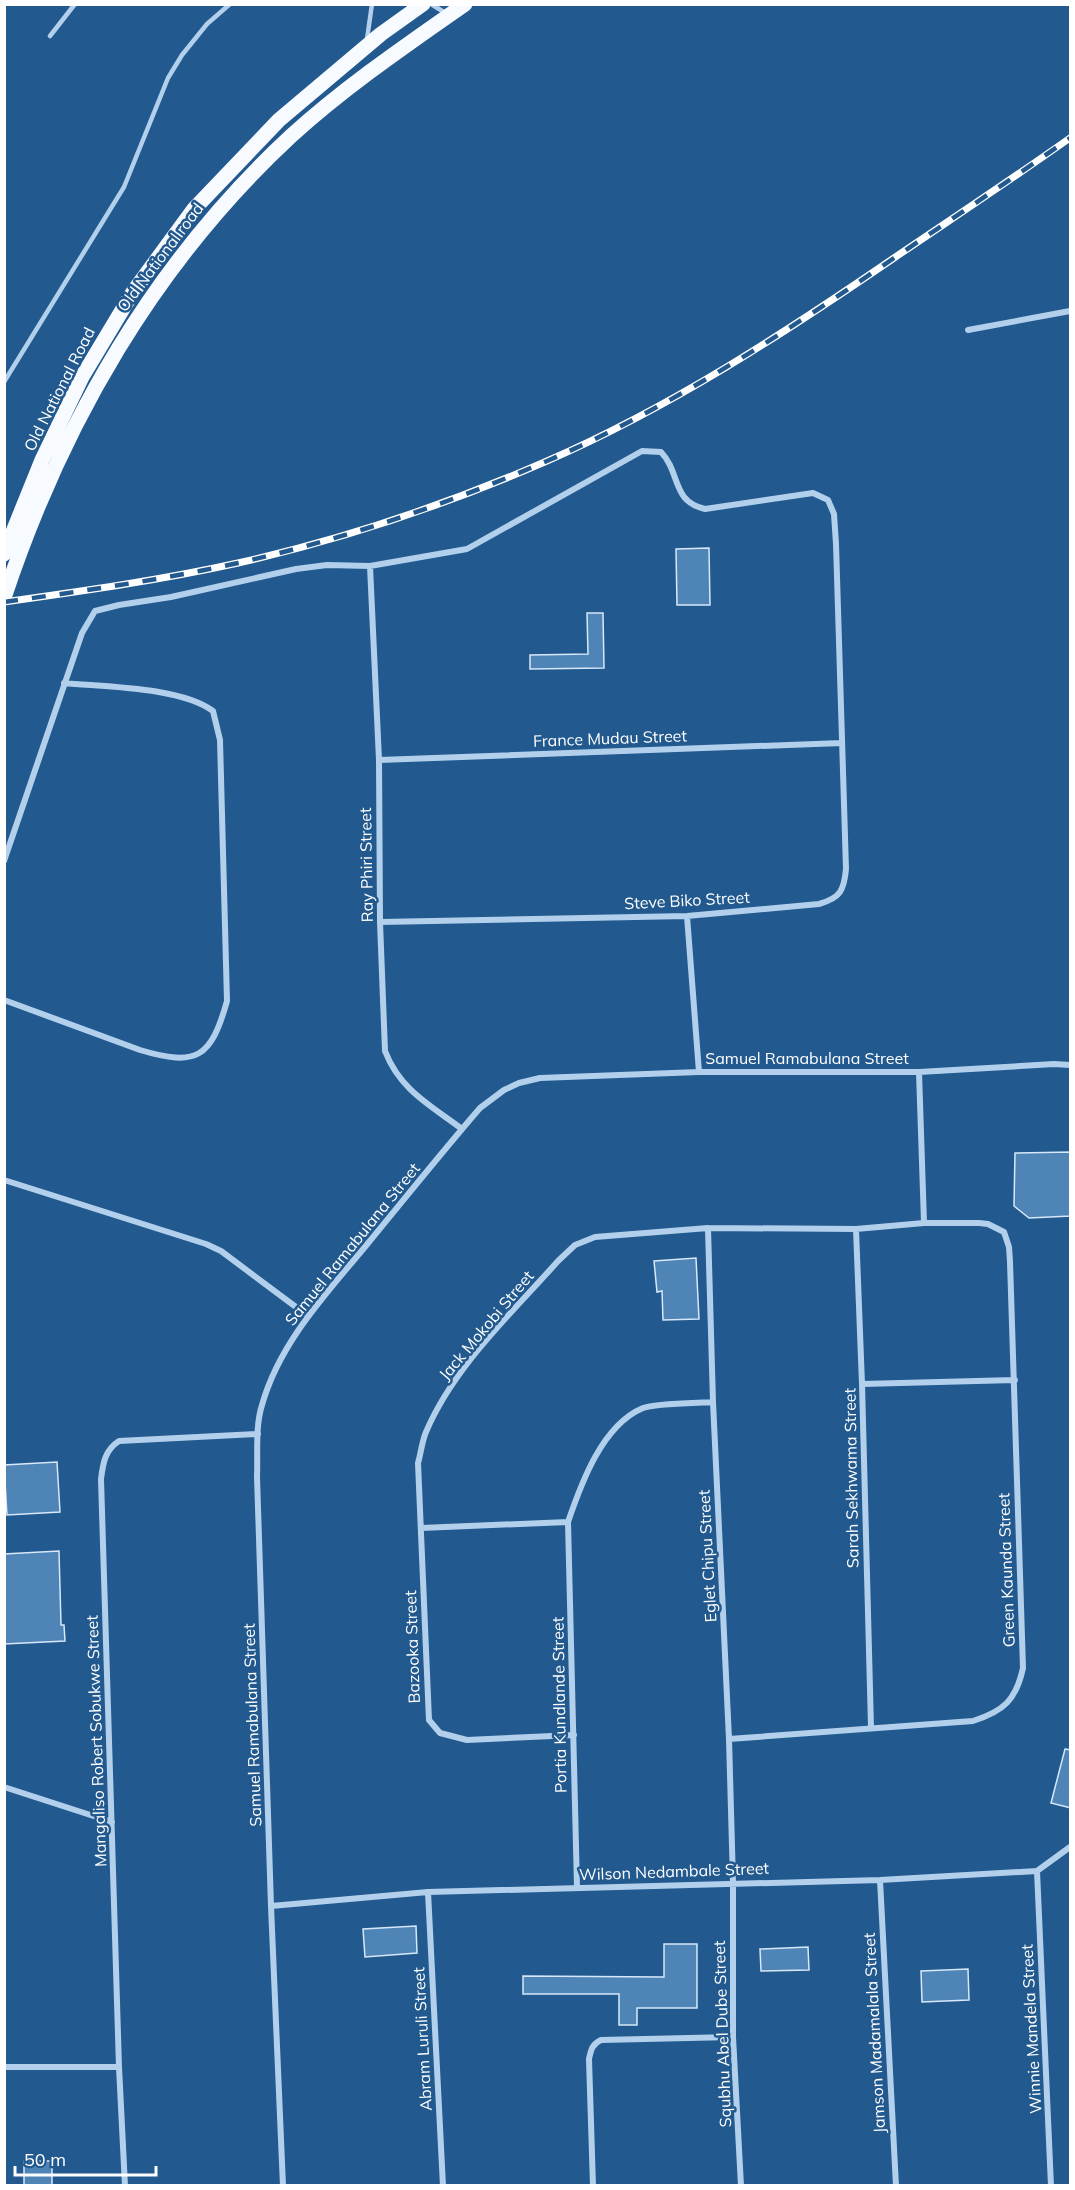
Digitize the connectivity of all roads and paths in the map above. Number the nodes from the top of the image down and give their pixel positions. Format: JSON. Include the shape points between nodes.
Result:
{"nodes":[{"id":1,"x":75,"y":4,"type":"edge"},
{"id":2,"x":230,"y":4,"type":"edge"},
{"id":3,"x":372,"y":4,"type":"edge"},
{"id":4,"x":423,"y":4,"type":"edge"},
{"id":5,"x":431,"y":4,"type":"edge"},
{"id":6,"x":465,"y":4,"type":"edge"},
{"id":7,"x":449,"y":15,"type":"junction"},
{"id":8,"x":50,"y":36,"type":"dead end"},
{"id":9,"x":365,"y":48,"type":"junction"},
{"id":10,"x":1071,"y":311,"type":"edge"},
{"id":11,"x":968,"y":330,"type":"dead end"},
{"id":12,"x":4,"y":382,"type":"edge"},
{"id":13,"x":4,"y":554,"type":"edge"},
{"id":14,"x":370,"y":566,"type":"junction"},
{"id":15,"x":7,"y":591,"type":"edge"},
{"id":16,"x":64,"y":683,"type":"junction"},
{"id":17,"x":842,"y":743,"type":"junction"},
{"id":18,"x":379,"y":760,"type":"junction"},
{"id":19,"x":4,"y":861,"type":"edge"},
{"id":20,"x":687,"y":916,"type":"junction"},
{"id":21,"x":380,"y":922,"type":"junction"},
{"id":22,"x":4,"y":1000,"type":"edge"},
{"id":23,"x":1071,"y":1065,"type":"edge"},
{"id":24,"x":699,"y":1072,"type":"junction"},
{"id":25,"x":919,"y":1072,"type":"junction"},
{"id":26,"x":462,"y":1129,"type":"junction"},
{"id":27,"x":4,"y":1180,"type":"edge"},
{"id":28,"x":924,"y":1223,"type":"junction"},
{"id":29,"x":708,"y":1228,"type":"junction"},
{"id":30,"x":856,"y":1228,"type":"junction"},
{"id":31,"x":308,"y":1316,"type":"junction"},
{"id":32,"x":1015,"y":1380,"type":"junction"},
{"id":33,"x":862,"y":1384,"type":"junction"},
{"id":34,"x":713,"y":1402,"type":"junction"},
{"id":35,"x":258,"y":1434,"type":"junction"},
{"id":36,"x":568,"y":1522,"type":"junction"},
{"id":37,"x":421,"y":1528,"type":"junction"},
{"id":38,"x":870,"y":1727,"type":"junction"},
{"id":39,"x":574,"y":1735,"type":"junction"},
{"id":40,"x":729,"y":1739,"type":"junction"},
{"id":41,"x":4,"y":1787,"type":"edge"},
{"id":42,"x":112,"y":1822,"type":"junction"},
{"id":43,"x":1071,"y":1847,"type":"edge"},
{"id":44,"x":1037,"y":1871,"type":"junction"},
{"id":45,"x":879,"y":1880,"type":"junction"},
{"id":46,"x":733,"y":1882,"type":"junction"},
{"id":47,"x":577,"y":1887,"type":"junction"},
{"id":48,"x":428,"y":1892,"type":"junction"},
{"id":49,"x":271,"y":1906,"type":"junction"},
{"id":50,"x":733,"y":2037,"type":"junction"},
{"id":51,"x":4,"y":2067,"type":"edge"},
{"id":52,"x":119,"y":2067,"type":"junction"},
{"id":53,"x":125,"y":2186,"type":"edge"},
{"id":54,"x":283,"y":2186,"type":"edge"},
{"id":55,"x":442,"y":2186,"type":"edge"},
{"id":56,"x":593,"y":2186,"type":"edge"},
{"id":57,"x":741,"y":2186,"type":"edge"},
{"id":58,"x":896,"y":2186,"type":"edge"},
{"id":59,"x":1051,"y":2186,"type":"edge"}],
"edges":[{"from":1,"to":8,"type":"lane"},
{"from":2,"to":12,"type":"lane","via":[[207,24],[168,78],[123,187]]},
{"from":3,"to":9,"type":"lane"},
{"from":4,"to":9,"type":"main road","name":"Old National Road"},
{"from":5,"to":7,"type":"lane"},
{"from":6,"to":7,"type":"main road","name":"Old National road"},
{"from":7,"to":15,"type":"main road","name":"Old National road","via":[[385,60],[291,136],[182,253],[135,318],[95,386],[51,476]]},
{"from":9,"to":13,"type":"main road","name":"Old National Road","via":[[279,120],[194,209],[132,292],[82,377],[42,460]]},
{"from":10,"to":11,"type":"street"},
{"from":14,"to":16,"type":"street","via":[[296,569],[95,611],[81,633]]},
{"from":14,"to":17,"type":"street","via":[[467,549],[642,451],[661,452],[670,463],[679,492],[694,507],[705,509],[821,495],[834,514]]},
{"from":14,"to":18,"type":"street","name":"Ray Phiri Street"},
{"from":16,"to":19,"type":"street"},
{"from":16,"to":22,"type":"street","via":[[177,694],[213,711],[220,741],[227,1001],[219,1031],[202,1053],[185,1059],[140,1050]]},
{"from":17,"to":18,"type":"street","name":"France Mudau Street"},
{"from":17,"to":20,"type":"street","name":"Steve Biko Street","via":[[846,869],[839,895],[819,904]]},
{"from":18,"to":21,"type":"street","name":"Ray Phiri Street"},
{"from":20,"to":21,"type":"street","name":"Steve Biko Street"},
{"from":20,"to":24,"type":"street"},
{"from":21,"to":26,"type":"street","name":"Ray Phiri Street","via":[[385,1051],[405,1087]]},
{"from":23,"to":25,"type":"street","name":"Samuel Ramabulana Street"},
{"from":24,"to":25,"type":"street","name":"Samuel Ramabulana Street"},
{"from":24,"to":26,"type":"street","name":"Samuel Ramabulana Street","via":[[540,1078],[519,1083],[480,1108]]},
{"from":25,"to":28,"type":"street"},
{"from":26,"to":31,"type":"street","name":"Samuel Ramabulana Street"},
{"from":27,"to":31,"type":"street","via":[[206,1244]]},
{"from":28,"to":30,"type":"street","name":"Jack Mokobi Street"},
{"from":28,"to":32,"type":"street","name":"Green Kaunda Street","via":[[988,1224],[1004,1232],[1009,1247]]},
{"from":29,"to":30,"type":"street","name":"Jack Mokobi Street"},
{"from":29,"to":34,"type":"street","name":"Eglet Chipu Street"},
{"from":29,"to":37,"type":"street","name":"Jack Mokobi Street","via":[[595,1237],[574,1245],[558,1261],[460,1371],[435,1412],[418,1463]]},
{"from":30,"to":33,"type":"street","name":"Sarah Sekhwama Street"},
{"from":31,"to":35,"type":"street","name":"Samuel Ramabulana Street","via":[[269,1386],[261,1406]]},
{"from":32,"to":33,"type":"street"},
{"from":32,"to":38,"type":"street","name":"Green Kaunda Street","via":[[1023,1668],[1018,1687],[992,1715],[973,1721]]},
{"from":33,"to":38,"type":"street","name":"Sarah Sekhwama Street"},
{"from":34,"to":36,"type":"street","via":[[644,1408],[625,1421],[607,1439],[582,1482]]},
{"from":34,"to":40,"type":"street","name":"Eglet Chipu Street"},
{"from":35,"to":42,"type":"street","name":"Mangaliso Robert Sobukwe Street","via":[[119,1441],[107,1453],[101,1479]]},
{"from":35,"to":49,"type":"street","name":"Samuel Ramabulana Street"},
{"from":36,"to":37,"type":"street"},
{"from":36,"to":39,"type":"street","name":"Portia Kundlande Street"},
{"from":37,"to":39,"type":"street","name":"Bazooka Street","via":[[429,1714],[433,1726],[440,1733],[467,1740]]},
{"from":38,"to":40,"type":"street","name":"Green Kaunda Street"},
{"from":39,"to":47,"type":"street","name":"Portia Kundlande Street"},
{"from":40,"to":46,"type":"street","name":"Eglet Chipu Street"},
{"from":41,"to":42,"type":"street"},
{"from":42,"to":52,"type":"street","name":"Mangaliso Robert Sobukwe Street"},
{"from":43,"to":44,"type":"street"},
{"from":44,"to":45,"type":"street","name":"Wilson Nedambale Street"},
{"from":44,"to":59,"type":"street","name":"Winnie Mandela Street"},
{"from":45,"to":46,"type":"street","name":"Wilson Nedambale Street"},
{"from":45,"to":58,"type":"street","name":"Jamson Madamalala Street"},
{"from":46,"to":47,"type":"street","name":"Wilson Nedambale Street"},
{"from":46,"to":50,"type":"street","name":"Squbhu Abel Dube Street"},
{"from":47,"to":48,"type":"street","name":"Wilson Nedambale Street"},
{"from":48,"to":49,"type":"street","name":"Wilson Nedambale Street"},
{"from":48,"to":55,"type":"street","name":"Abram Luruli Street"},
{"from":49,"to":54,"type":"street","name":"Samuel Ramabulana Street"},
{"from":50,"to":56,"type":"street","via":[[595,2043],[589,2059]]},
{"from":50,"to":57,"type":"street","name":"Squbhu Abel Dube Street"},
{"from":51,"to":52,"type":"street"},
{"from":52,"to":53,"type":"street","name":"Mangaliso Robert Sobukwe Street"}]}
